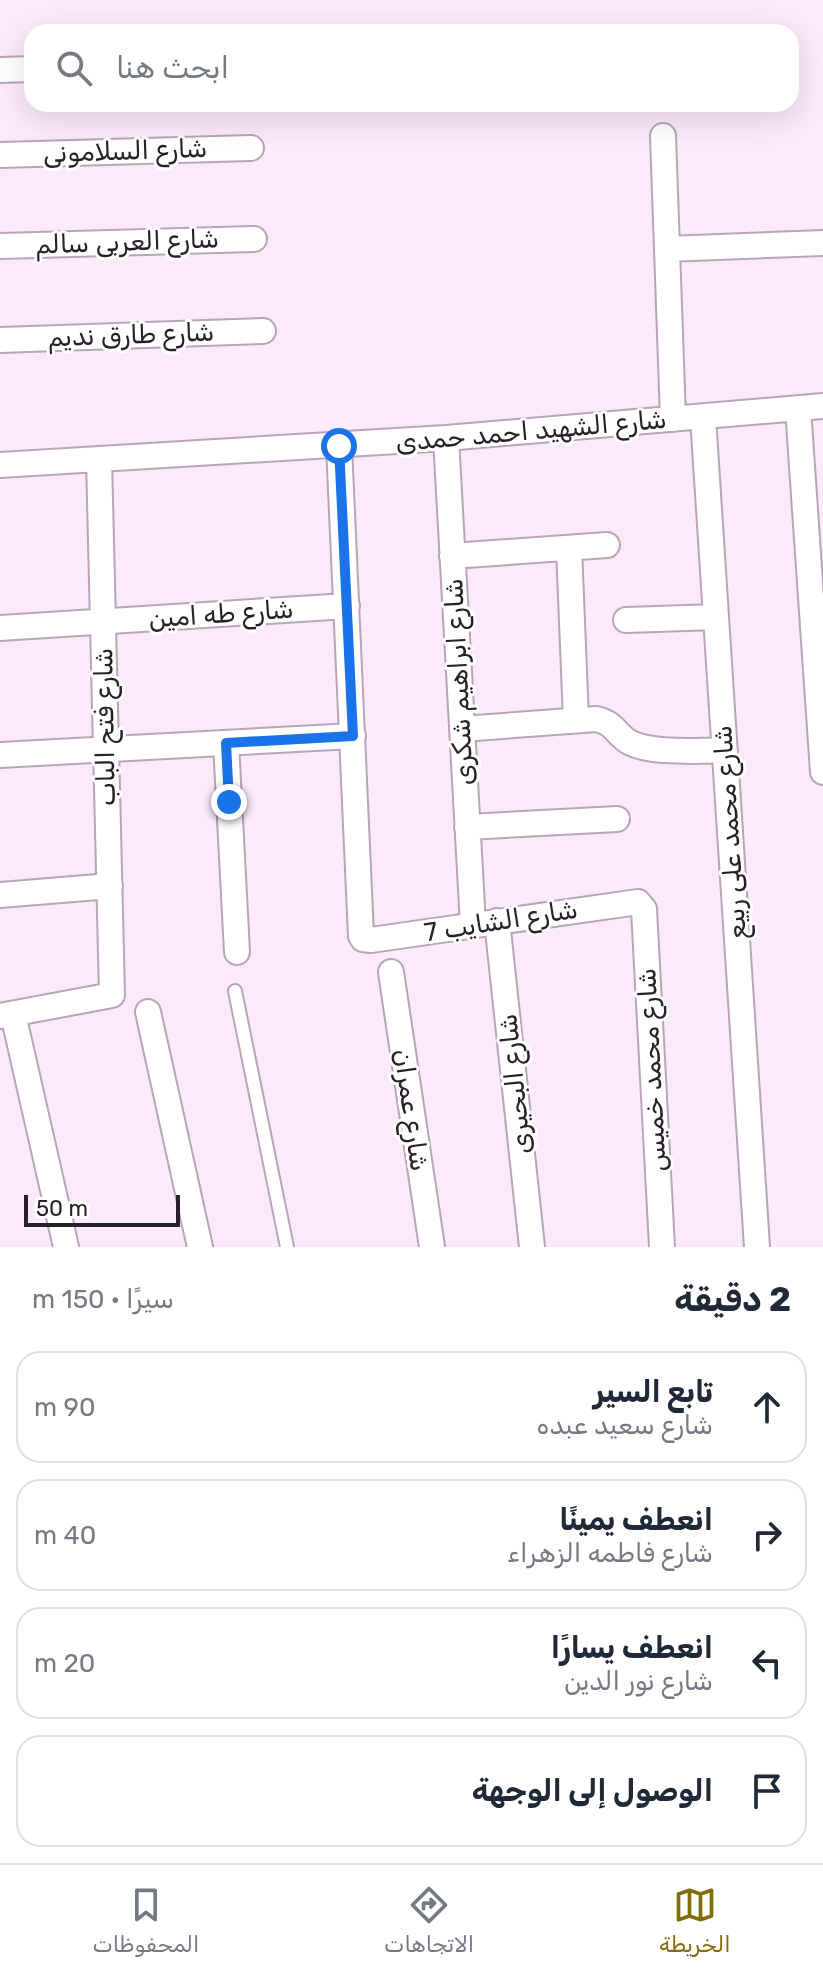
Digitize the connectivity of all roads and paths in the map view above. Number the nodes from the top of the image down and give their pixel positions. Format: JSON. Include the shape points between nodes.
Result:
{"nodes":[{"id":1,"x":24,"y":69,"type":"edge"},
{"id":2,"x":0,"y":70,"type":"edge"},
{"id":3,"x":663,"y":136,"type":"dead end"},
{"id":4,"x":251,"y":148,"type":"dead end"},
{"id":5,"x":0,"y":155,"type":"edge"},
{"id":6,"x":254,"y":239,"type":"dead end"},
{"id":7,"x":823,"y":243,"type":"edge"},
{"id":8,"x":0,"y":246,"type":"edge"},
{"id":9,"x":667,"y":249,"type":"junction"},
{"id":10,"x":263,"y":331,"type":"dead end"},
{"id":11,"x":0,"y":340,"type":"edge"},
{"id":12,"x":823,"y":406,"type":"edge"},
{"id":13,"x":798,"y":408,"type":"junction"},
{"id":14,"x":703,"y":417,"type":"junction"},
{"id":15,"x":673,"y":419,"type":"junction"},
{"id":16,"x":446,"y":438,"type":"junction"},
{"id":17,"x":339,"y":446,"type":"junction"},
{"id":18,"x":99,"y":459,"type":"junction"},
{"id":19,"x":0,"y":465,"type":"edge"},
{"id":20,"x":607,"y":545,"type":"dead end"},
{"id":21,"x":569,"y":548,"type":"junction"},
{"id":22,"x":452,"y":556,"type":"junction"},
{"id":23,"x":347,"y":606,"type":"junction"},
{"id":24,"x":716,"y":617,"type":"junction"},
{"id":25,"x":626,"y":620,"type":"dead end"},
{"id":26,"x":102,"y":621,"type":"junction"},
{"id":27,"x":0,"y":628,"type":"edge"},
{"id":28,"x":576,"y":720,"type":"junction"},
{"id":29,"x":462,"y":729,"type":"junction"},
{"id":30,"x":353,"y":736,"type":"junction"},
{"id":31,"x":226,"y":743,"type":"junction"},
{"id":32,"x":105,"y":749,"type":"junction"},
{"id":33,"x":725,"y":751,"type":"junction"},
{"id":34,"x":0,"y":755,"type":"edge"},
{"id":35,"x":823,"y":772,"type":"edge"},
{"id":36,"x":617,"y":819,"type":"dead end"},
{"id":37,"x":467,"y":827,"type":"junction"},
{"id":38,"x":110,"y":886,"type":"junction"},
{"id":39,"x":0,"y":895,"type":"edge"},
{"id":40,"x":630,"y":902,"type":"joint"},
{"id":41,"x":497,"y":921,"type":"junction"},
{"id":42,"x":473,"y":925,"type":"junction"},
{"id":43,"x":237,"y":952,"type":"dead end"},
{"id":44,"x":391,"y":972,"type":"dead end"},
{"id":45,"x":235,"y":991,"type":"dead end"},
{"id":46,"x":148,"y":1012,"type":"dead end"},
{"id":47,"x":6,"y":1015,"type":"edge"},
{"id":48,"x":66,"y":1247,"type":"edge"},
{"id":49,"x":200,"y":1247,"type":"edge"},
{"id":50,"x":287,"y":1247,"type":"edge"},
{"id":51,"x":432,"y":1247,"type":"edge"},
{"id":52,"x":532,"y":1247,"type":"edge"},
{"id":53,"x":662,"y":1247,"type":"edge"},
{"id":54,"x":757,"y":1247,"type":"edge"}],
"edges":[{"from":1,"to":2,"type":"street"},
{"from":3,"to":9,"type":"street"},
{"from":4,"to":5,"type":"street","name":"شارع السلامونى"},
{"from":6,"to":8,"type":"street","name":"شارع العربى سالم"},
{"from":7,"to":9,"type":"street"},
{"from":9,"to":15,"type":"street"},
{"from":10,"to":11,"type":"street","name":"شارع طارق نديم"},
{"from":12,"to":13,"type":"street","name":"شارع الشهيد احمد حمدى"},
{"from":13,"to":14,"type":"street","name":"شارع الشهيد احمد حمدى"},
{"from":13,"to":35,"type":"street"},
{"from":14,"to":15,"type":"street","name":"شارع الشهيد احمد حمدى"},
{"from":14,"to":24,"type":"street","name":"شارع محمد على ربيع"},
{"from":15,"to":16,"type":"street","name":"شارع الشهيد احمد حمدى"},
{"from":16,"to":17,"type":"street","name":"شارع الشهيد احمد حمدى"},
{"from":16,"to":22,"type":"street","name":"شارع ابراهيم شكرى"},
{"from":17,"to":18,"type":"street","name":"شارع الشهيد احمد حمدى"},
{"from":17,"to":23,"type":"street"},
{"from":18,"to":19,"type":"street","name":"شارع الشهيد احمد حمدى"},
{"from":18,"to":26,"type":"street","name":"شارع فتح الباب"},
{"from":20,"to":21,"type":"street"},
{"from":21,"to":22,"type":"street"},
{"from":21,"to":28,"type":"street"},
{"from":22,"to":29,"type":"street","name":"شارع ابراهيم شكرى"},
{"from":23,"to":26,"type":"street","name":"شارع طه امين"},
{"from":23,"to":30,"type":"street"},
{"from":24,"to":25,"type":"street"},
{"from":24,"to":33,"type":"street","name":"شارع محمد على ربيع"},
{"from":26,"to":27,"type":"street","name":"شارع طه امين"},
{"from":26,"to":32,"type":"street","name":"شارع فتح الباب"},
{"from":28,"to":29,"type":"street"},
{"from":28,"to":33,"type":"street","via":[[607,721],[640,747]]},
{"from":29,"to":37,"type":"street","name":"شارع ابراهيم شكرى"},
{"from":30,"to":31,"type":"street"},
{"from":30,"to":42,"type":"street","name":"شارع الشايب 7","via":[[363,939]]},
{"from":31,"to":32,"type":"street"},
{"from":31,"to":43,"type":"street"},
{"from":32,"to":34,"type":"street"},
{"from":32,"to":38,"type":"street","name":"شارع فتح الباب"},
{"from":33,"to":54,"type":"street","name":"شارع محمد على ربيع"},
{"from":36,"to":37,"type":"street"},
{"from":37,"to":42,"type":"street","name":"شارع ابراهيم شكرى"},
{"from":38,"to":39,"type":"street"},
{"from":38,"to":47,"type":"street","name":"شارع فتح الباب","via":[[112,995]]},
{"from":40,"to":41,"type":"street","name":"شارع الشايب 7"},
{"from":40,"to":53,"type":"street","name":"شارع محمد خميس","via":[[644,909]]},
{"from":41,"to":42,"type":"street","name":"شارع الشايب 7"},
{"from":41,"to":52,"type":"street","name":"شارع البحيرى"},
{"from":44,"to":51,"type":"street","name":"شارع عمران"},
{"from":45,"to":50,"type":"lane"},
{"from":46,"to":49,"type":"street"},
{"from":47,"to":48,"type":"street"}]}
